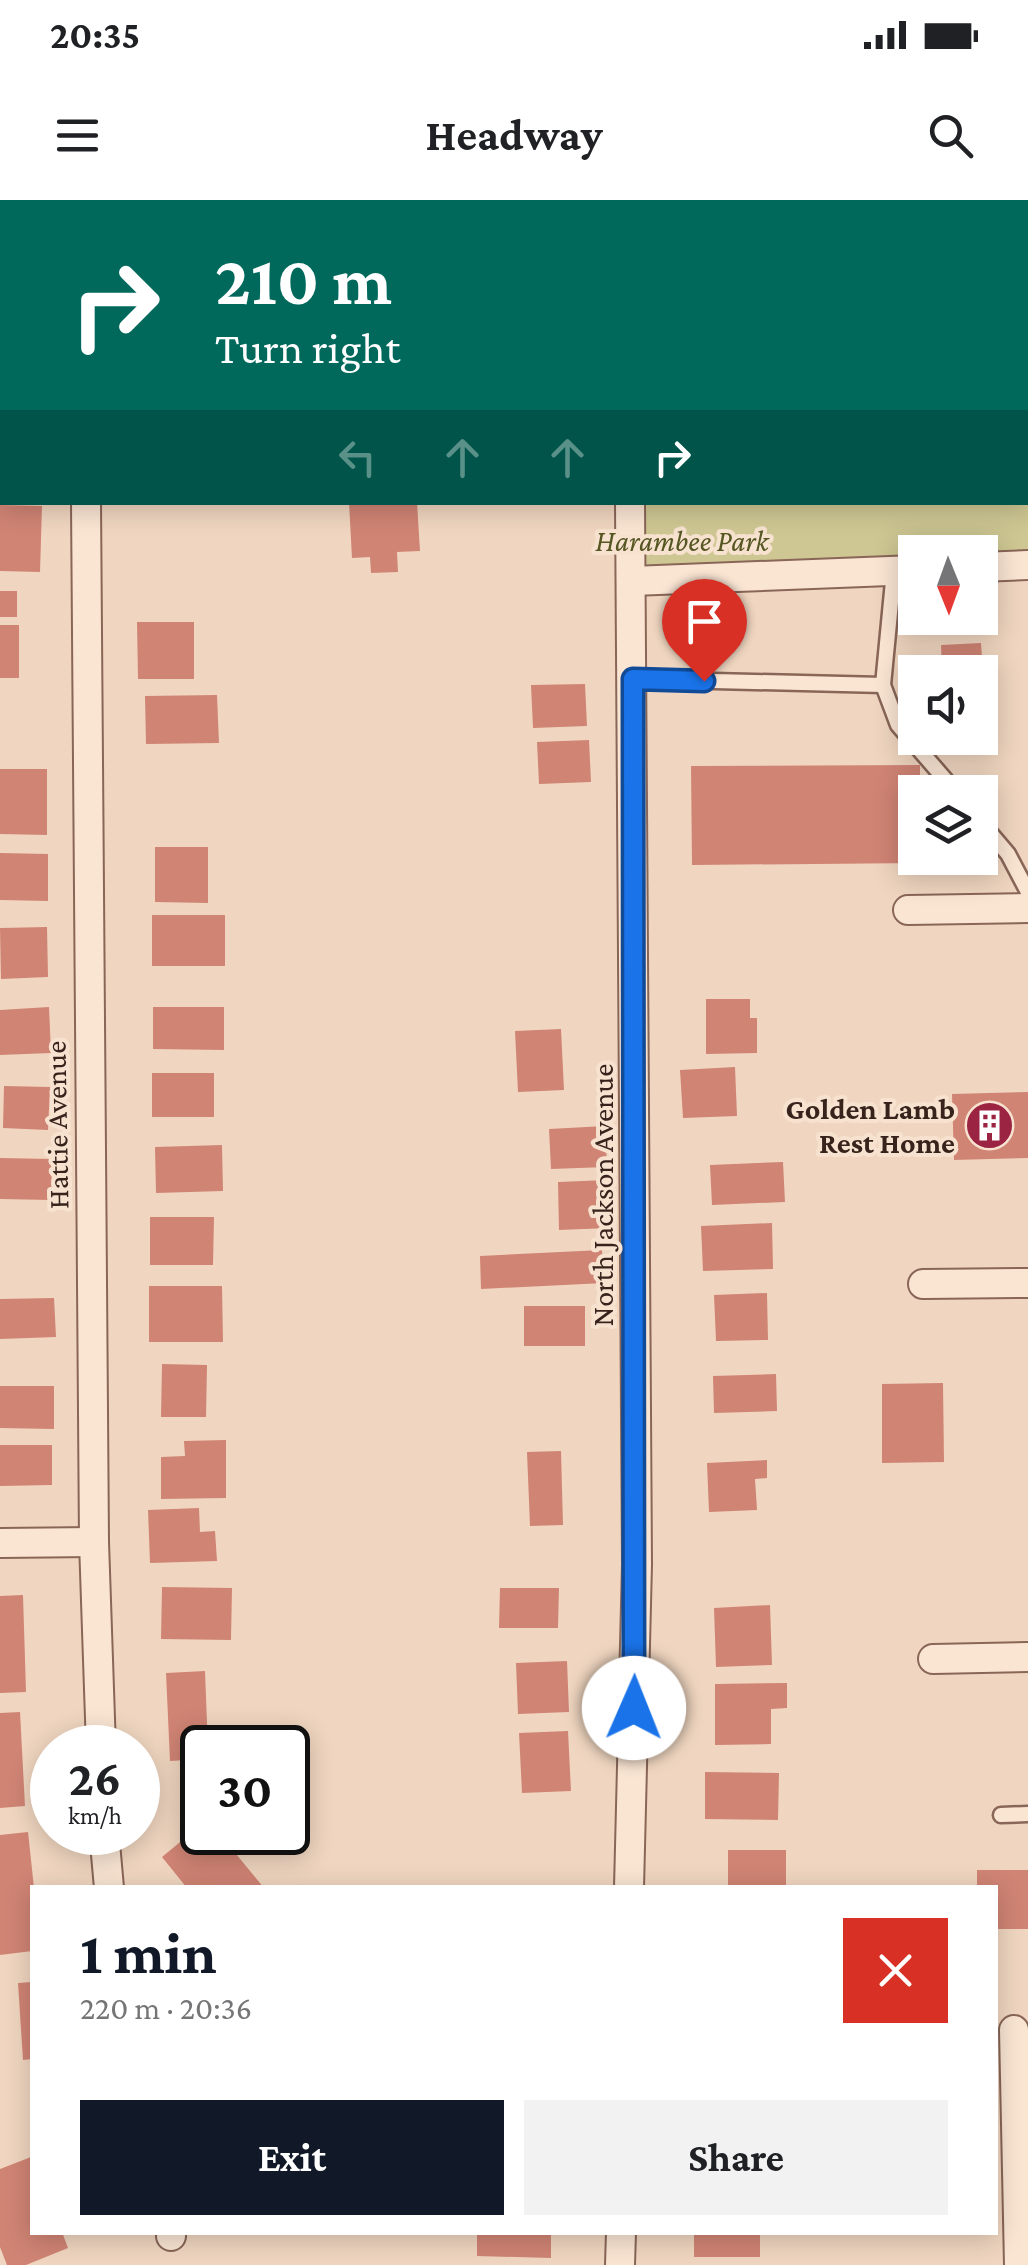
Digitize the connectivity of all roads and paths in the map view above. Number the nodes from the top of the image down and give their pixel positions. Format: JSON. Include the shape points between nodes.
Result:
{"nodes":[{"id":1,"x":86,"y":505,"type":"edge"},
{"id":2,"x":630,"y":505,"type":"edge"},
{"id":3,"x":1028,"y":566,"type":"edge"},
{"id":4,"x":998,"y":567,"type":"edge"},
{"id":5,"x":898,"y":570,"type":"edge"},
{"id":6,"x":632,"y":582,"type":"junction"},
{"id":7,"x":898,"y":603,"type":"edge"},
{"id":8,"x":633,"y":679,"type":"junction"},
{"id":9,"x":883,"y":685,"type":"junction"},
{"id":10,"x":941,"y":775,"type":"edge"},
{"id":11,"x":998,"y":842,"type":"edge"},
{"id":12,"x":1028,"y":892,"type":"edge"},
{"id":13,"x":1028,"y":908,"type":"edge"},
{"id":14,"x":908,"y":910,"type":"dead end"},
{"id":15,"x":1028,"y":1283,"type":"edge"},
{"id":16,"x":923,"y":1284,"type":"dead end"},
{"id":17,"x":94,"y":1542,"type":"junction"},
{"id":18,"x":0,"y":1544,"type":"edge"},
{"id":19,"x":1028,"y":1657,"type":"edge"},
{"id":20,"x":933,"y":1659,"type":"dead end"},
{"id":21,"x":100,"y":1725,"type":"edge"},
{"id":22,"x":1001,"y":1814,"type":"dead end"},
{"id":23,"x":1028,"y":1814,"type":"edge"},
{"id":24,"x":106,"y":1855,"type":"edge"},
{"id":25,"x":109,"y":1885,"type":"edge"},
{"id":26,"x":630,"y":1885,"type":"edge"},
{"id":27,"x":1012,"y":2029,"type":"edge"},
{"id":28,"x":620,"y":2235,"type":"edge"},
{"id":29,"x":620,"y":2265,"type":"edge"},
{"id":30,"x":1019,"y":2265,"type":"edge"}],
"edges":[{"from":1,"to":17,"type":"street","name":"Hattie Avenue"},
{"from":2,"to":6,"type":"street","name":"North Jackson Avenue"},
{"from":3,"to":4,"type":"street"},
{"from":5,"to":6,"type":"street"},
{"from":6,"to":8,"type":"street","name":"North Jackson Avenue"},
{"from":7,"to":9,"type":"lane"},
{"from":8,"to":9,"type":"lane"},
{"from":8,"to":26,"type":"street","name":"North Jackson Avenue","via":[[637,1564]]},
{"from":9,"to":10,"type":"lane","via":[[898,725]]},
{"from":11,"to":12,"type":"lane"},
{"from":13,"to":14,"type":"street"},
{"from":15,"to":16,"type":"street"},
{"from":17,"to":18,"type":"street"},
{"from":17,"to":21,"type":"street","name":"Hattie Avenue"},
{"from":19,"to":20,"type":"street"},
{"from":22,"to":23,"type":"lane"},
{"from":24,"to":25,"type":"street"},
{"from":27,"to":30,"type":"street"},
{"from":28,"to":29,"type":"street"}]}
